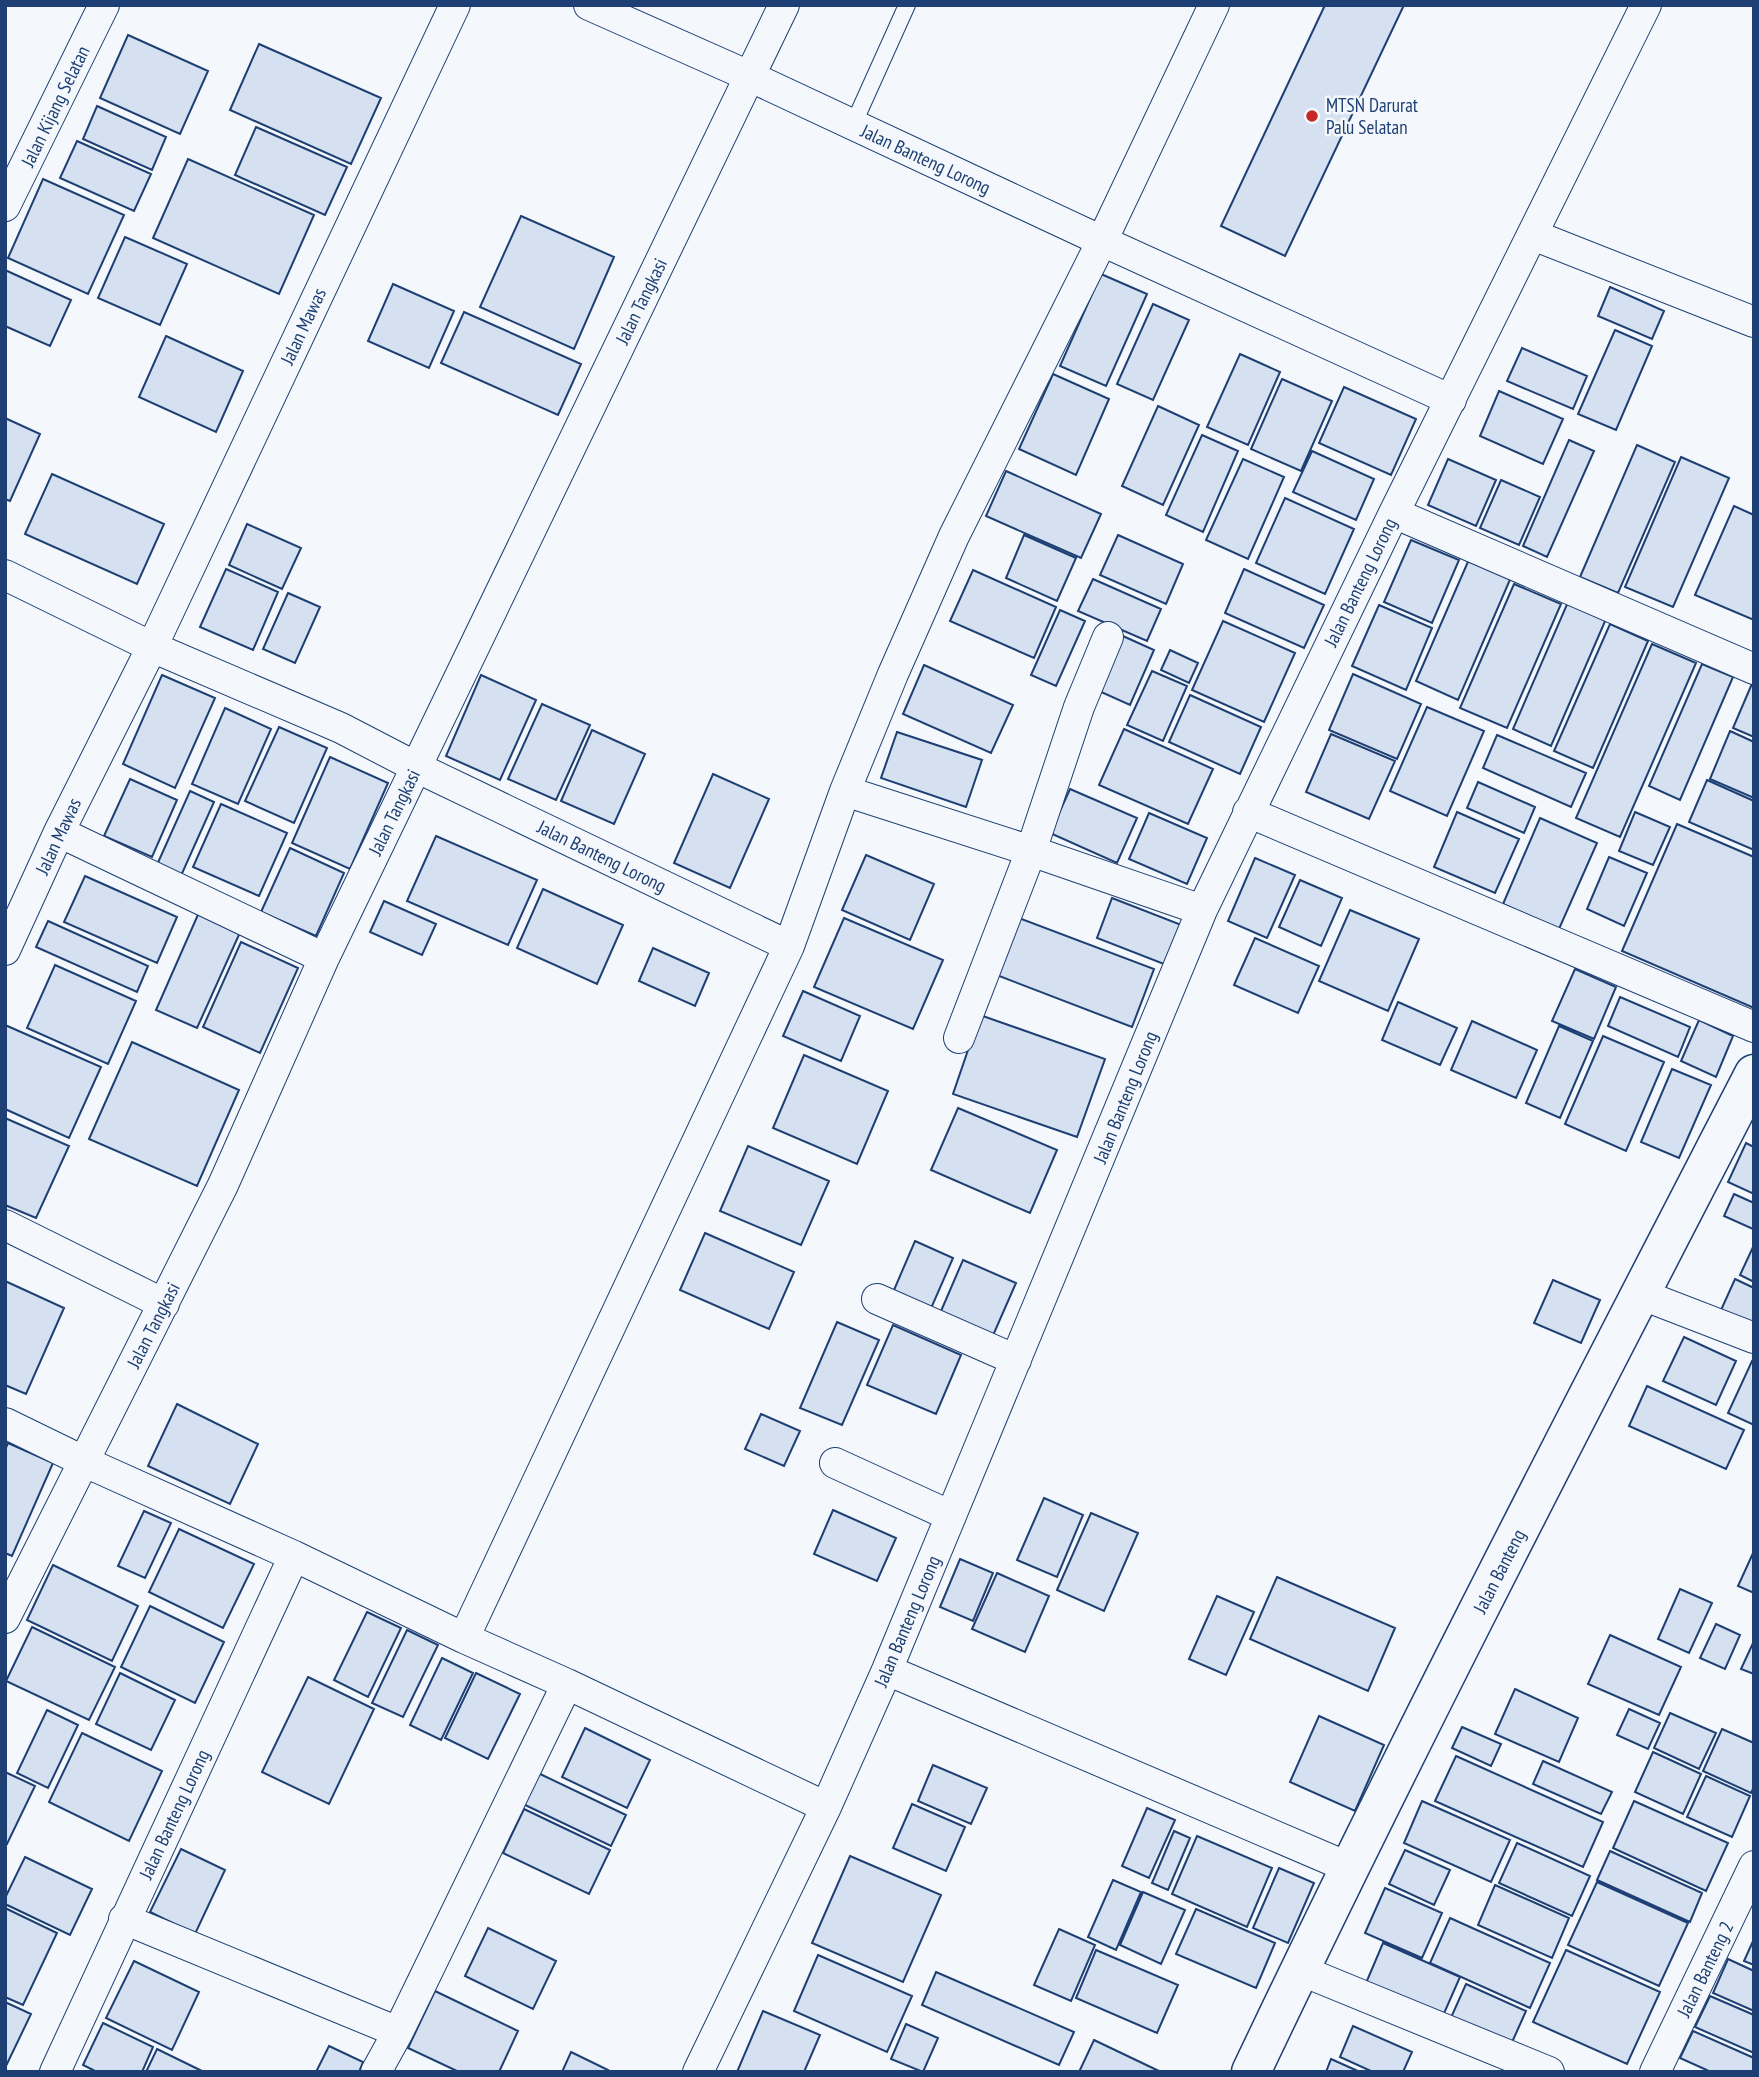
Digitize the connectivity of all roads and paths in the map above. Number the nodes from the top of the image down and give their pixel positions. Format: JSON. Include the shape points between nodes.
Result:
{"nodes":[{"id":1,"x":104,"y":5,"type":"edge"},
{"id":2,"x":455,"y":5,"type":"edge"},
{"id":3,"x":589,"y":5,"type":"edge"},
{"id":4,"x":784,"y":5,"type":"edge"},
{"id":5,"x":907,"y":5,"type":"edge"},
{"id":6,"x":1214,"y":5,"type":"edge"},
{"id":7,"x":1646,"y":5,"type":"edge"},
{"id":8,"x":749,"y":76,"type":"junction"},
{"id":9,"x":853,"y":125,"type":"junction"},
{"id":10,"x":5,"y":206,"type":"edge"},
{"id":11,"x":1532,"y":235,"type":"junction"},
{"id":12,"x":1102,"y":241,"type":"junction"},
{"id":13,"x":1754,"y":322,"type":"edge"},
{"id":14,"x":1451,"y":400,"type":"junction"},
{"id":15,"x":1394,"y":513,"type":"junction"},
{"id":16,"x":5,"y":575,"type":"edge"},
{"id":17,"x":1108,"y":637,"type":"dead end"},
{"id":18,"x":152,"y":647,"type":"junction"},
{"id":19,"x":1754,"y":668,"type":"edge"},
{"id":20,"x":416,"y":766,"type":"junction"},
{"id":21,"x":845,"y":791,"type":"junction"},
{"id":22,"x":1248,"y":812,"type":"junction"},
{"id":23,"x":59,"y":832,"type":"junction"},
{"id":24,"x":1031,"y":851,"type":"junction"},
{"id":25,"x":1202,"y":910,"type":"junction"},
{"id":26,"x":789,"y":946,"type":"junction"},
{"id":27,"x":5,"y":950,"type":"edge"},
{"id":28,"x":324,"y":958,"type":"junction"},
{"id":29,"x":1754,"y":1027,"type":"edge"},
{"id":30,"x":959,"y":1038,"type":"dead end"},
{"id":31,"x":1754,"y":1074,"type":"edge"},
{"id":32,"x":5,"y":1226,"type":"edge"},
{"id":33,"x":1640,"y":1294,"type":"junction"},
{"id":34,"x":877,"y":1299,"type":"dead end"},
{"id":35,"x":164,"y":1304,"type":"junction"},
{"id":36,"x":1754,"y":1338,"type":"edge"},
{"id":37,"x":1016,"y":1360,"type":"junction"},
{"id":38,"x":5,"y":1423,"type":"edge"},
{"id":39,"x":85,"y":1462,"type":"junction"},
{"id":40,"x":835,"y":1463,"type":"dead end"},
{"id":41,"x":951,"y":1516,"type":"junction"},
{"id":42,"x":295,"y":1556,"type":"junction"},
{"id":43,"x":5,"y":1618,"type":"edge"},
{"id":44,"x":464,"y":1638,"type":"junction"},
{"id":45,"x":887,"y":1670,"type":"junction"},
{"id":46,"x":566,"y":1684,"type":"junction"},
{"id":47,"x":826,"y":1807,"type":"junction"},
{"id":48,"x":1754,"y":1866,"type":"edge"},
{"id":49,"x":1350,"y":1868,"type":"junction"},
{"id":50,"x":124,"y":1919,"type":"junction"},
{"id":51,"x":1300,"y":1970,"type":"junction"},
{"id":52,"x":398,"y":2032,"type":"junction"},
{"id":53,"x":55,"y":2072,"type":"edge"},
{"id":54,"x":376,"y":2072,"type":"edge"},
{"id":55,"x":698,"y":2072,"type":"edge"},
{"id":56,"x":1251,"y":2072,"type":"edge"},
{"id":57,"x":1549,"y":2072,"type":"edge"},
{"id":58,"x":1655,"y":2072,"type":"edge"}],
"edges":[{"from":1,"to":10,"type":"street","name":"Jalan Kijang Selatan"},
{"from":2,"to":18,"type":"street","name":"Jalan Mawas"},
{"from":3,"to":8,"type":"street"},
{"from":4,"to":8,"type":"street","name":"Jalan Tangkasi"},
{"from":5,"to":9,"type":"lane"},
{"from":6,"to":12,"type":"street"},
{"from":7,"to":11,"type":"street","name":"Jalan Banteng Lorong"},
{"from":8,"to":9,"type":"street","name":"Jalan Banteng Lorong"},
{"from":8,"to":20,"type":"street","name":"Jalan Tangkasi"},
{"from":9,"to":12,"type":"street","name":"Jalan Banteng Lorong"},
{"from":11,"to":13,"type":"street"},
{"from":11,"to":14,"type":"street","name":"Jalan Banteng Lorong"},
{"from":12,"to":14,"type":"street","name":"Jalan Banteng Lorong"},
{"from":12,"to":21,"type":"street","via":[[954,536]]},
{"from":14,"to":15,"type":"street","name":"Jalan Banteng Lorong"},
{"from":15,"to":19,"type":"street"},
{"from":15,"to":22,"type":"street","name":"Jalan Banteng Lorong"},
{"from":16,"to":18,"type":"street"},
{"from":17,"to":24,"type":"street","via":[[1079,707]]},
{"from":18,"to":20,"type":"street","via":[[341,728]]},
{"from":18,"to":23,"type":"street","name":"Jalan Mawas"},
{"from":20,"to":26,"type":"street","name":"Jalan Banteng Lorong"},
{"from":20,"to":28,"type":"street","name":"Jalan Tangkasi"},
{"from":21,"to":24,"type":"street"},
{"from":21,"to":26,"type":"street"},
{"from":22,"to":25,"type":"street","name":"Jalan Banteng Lorong"},
{"from":22,"to":29,"type":"street"},
{"from":23,"to":27,"type":"street","name":"Jalan Mawas"},
{"from":23,"to":28,"type":"street"},
{"from":24,"to":25,"type":"street"},
{"from":24,"to":30,"type":"street"},
{"from":25,"to":37,"type":"street","name":"Jalan Banteng Lorong"},
{"from":26,"to":44,"type":"street"},
{"from":28,"to":35,"type":"street","name":"Jalan Tangkasi","via":[[223,1185]]},
{"from":31,"to":33,"type":"street","name":"Jalan Banteng"},
{"from":32,"to":35,"type":"street"},
{"from":33,"to":36,"type":"street"},
{"from":33,"to":49,"type":"street","name":"Jalan Banteng"},
{"from":34,"to":37,"type":"street"},
{"from":35,"to":39,"type":"street","name":"Jalan Tangkasi"},
{"from":37,"to":41,"type":"street","name":"Jalan Banteng Lorong"},
{"from":38,"to":39,"type":"street"},
{"from":39,"to":42,"type":"street"},
{"from":39,"to":43,"type":"street","name":"Jalan Tangkasi"},
{"from":40,"to":41,"type":"street"},
{"from":41,"to":45,"type":"street","name":"Jalan Banteng Lorong"},
{"from":42,"to":44,"type":"street"},
{"from":42,"to":50,"type":"street","name":"Jalan Banteng Lorong"},
{"from":44,"to":46,"type":"street"},
{"from":45,"to":47,"type":"street","name":"Jalan Banteng Lorong"},
{"from":45,"to":49,"type":"street"},
{"from":46,"to":47,"type":"street"},
{"from":46,"to":52,"type":"street"},
{"from":47,"to":55,"type":"street","name":"Jalan Banteng Lorong"},
{"from":48,"to":58,"type":"street","name":"Jalan Banteng 2"},
{"from":49,"to":51,"type":"street","name":"Jalan Banteng"},
{"from":50,"to":52,"type":"street"},
{"from":50,"to":53,"type":"street","name":"Jalan Banteng Lorong"},
{"from":51,"to":56,"type":"street","name":"Jalan Banteng"},
{"from":51,"to":57,"type":"street"},
{"from":52,"to":54,"type":"street"}]}
